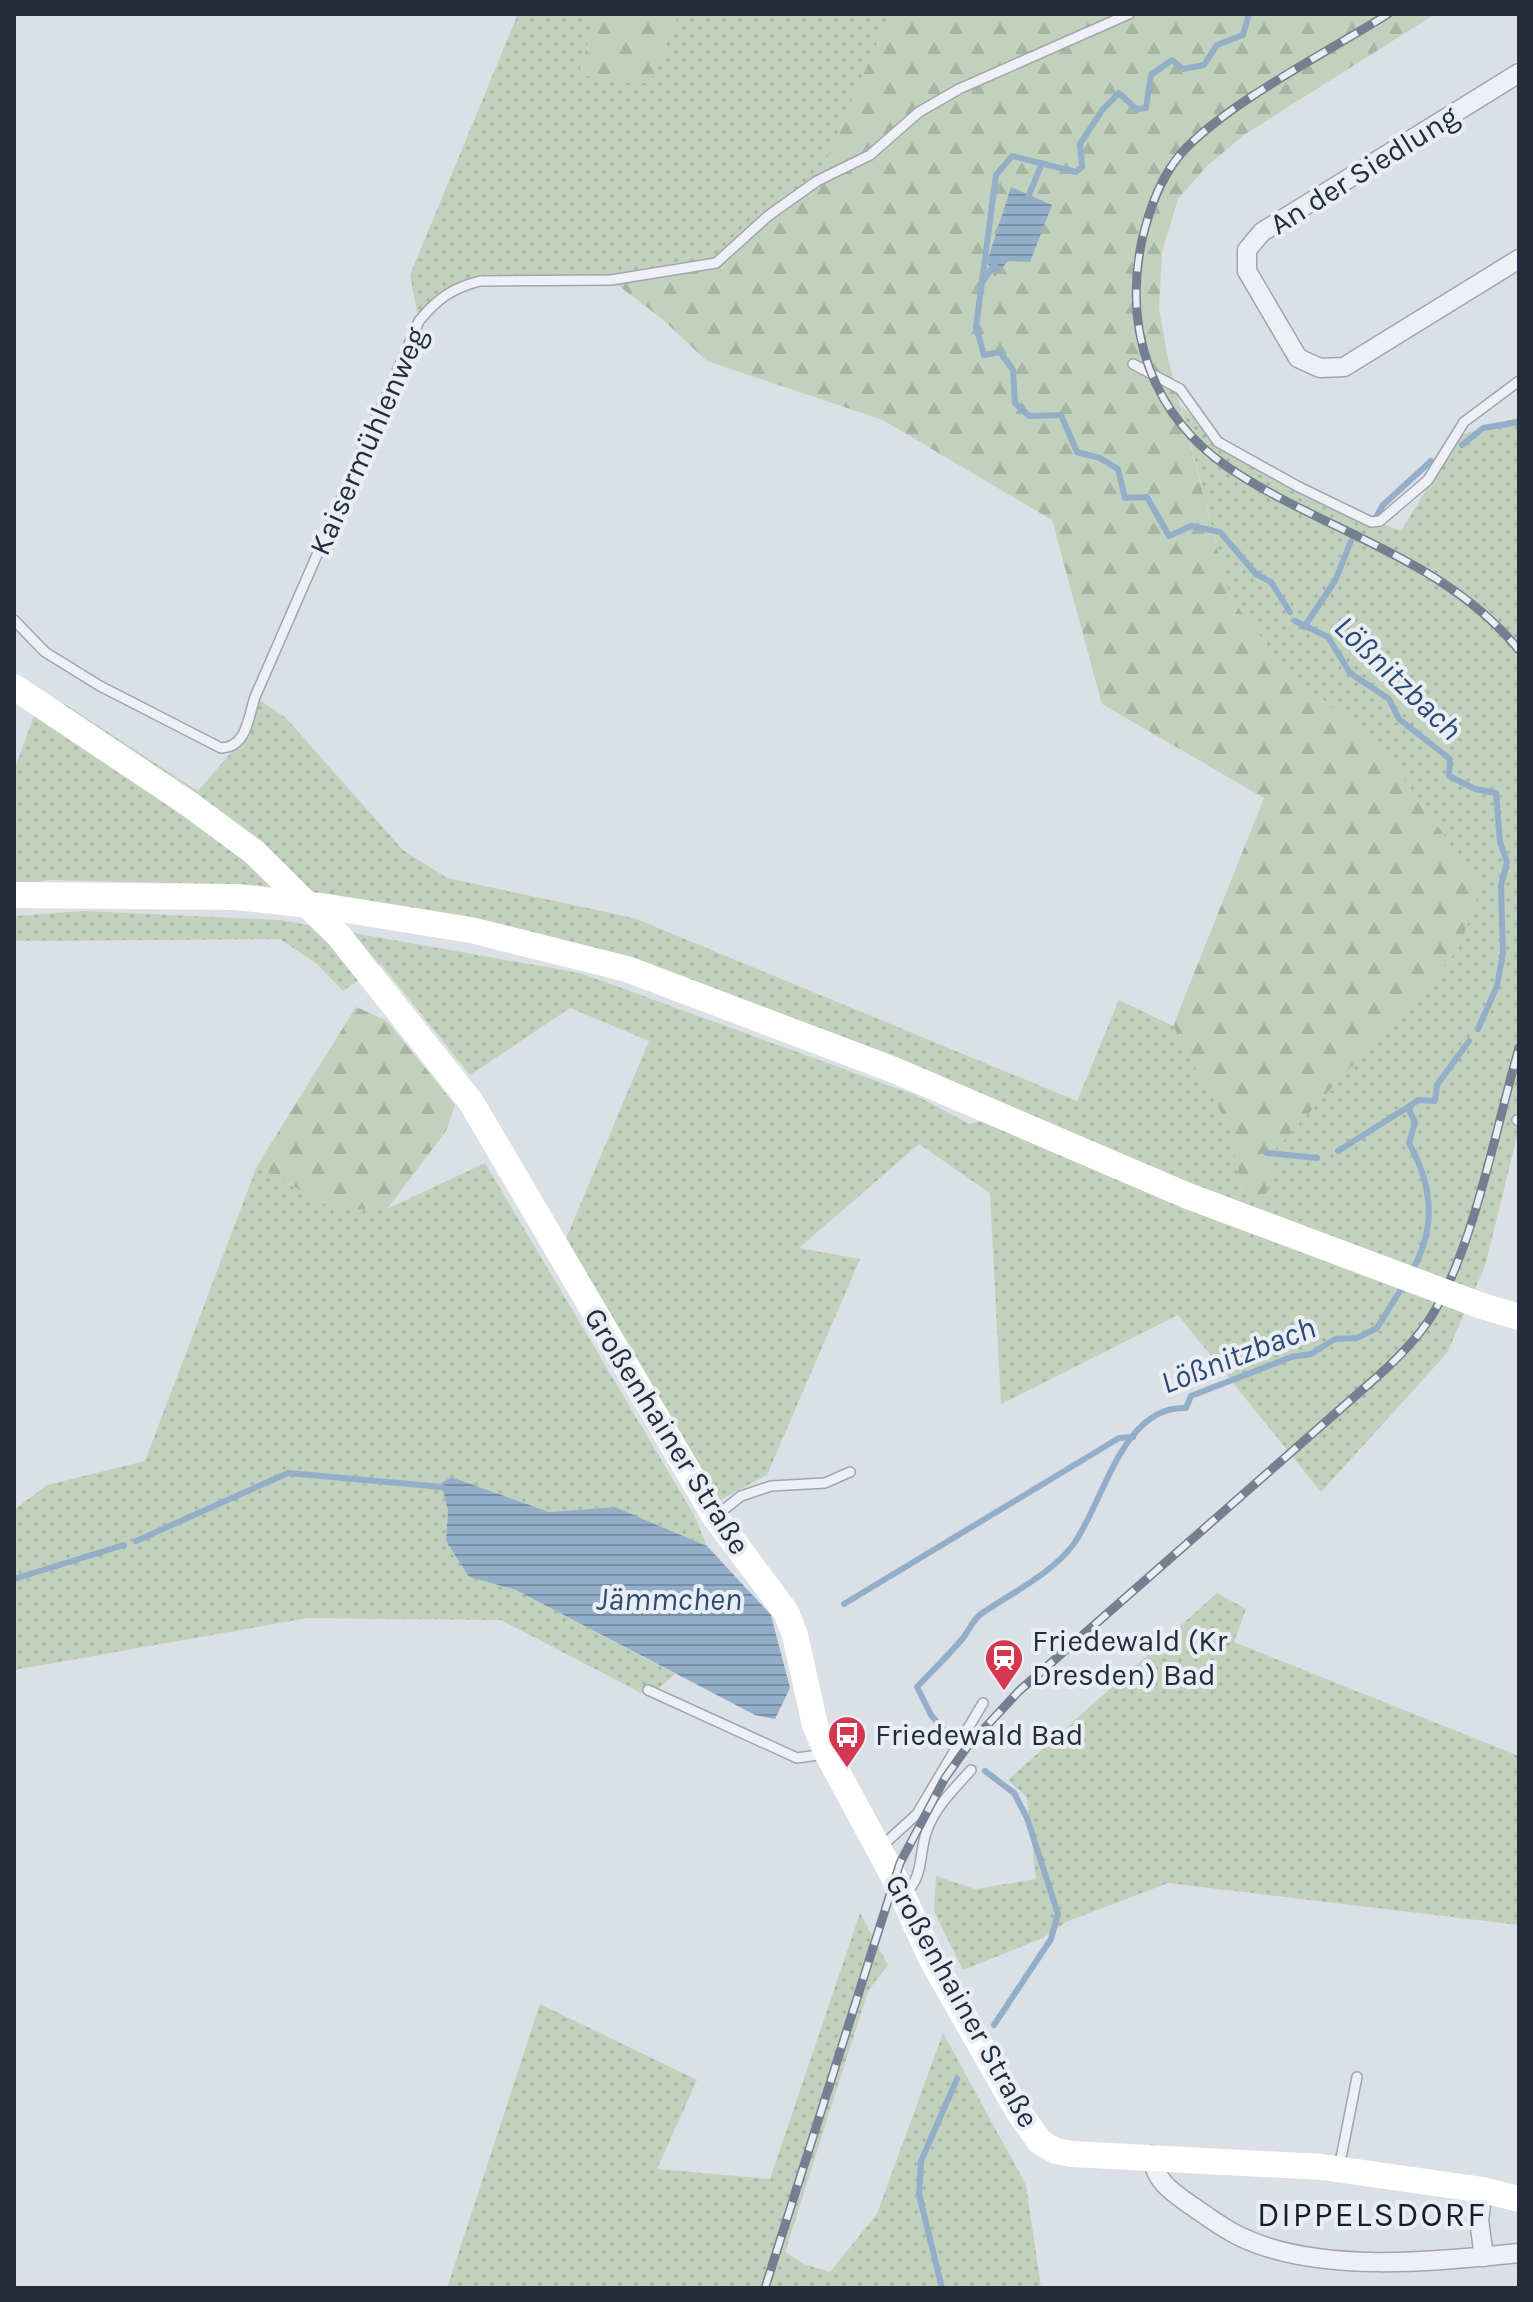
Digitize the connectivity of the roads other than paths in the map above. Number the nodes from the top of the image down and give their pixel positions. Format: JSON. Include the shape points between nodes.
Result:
{"nodes":[{"id":1,"x":1129,"y":14,"type":"edge"},
{"id":2,"x":1519,"y":73,"type":"edge"},
{"id":3,"x":1519,"y":259,"type":"edge"},
{"id":4,"x":1133,"y":364,"type":"dead end"},
{"id":5,"x":1519,"y":381,"type":"edge"},
{"id":6,"x":14,"y":620,"type":"edge"},
{"id":7,"x":14,"y":687,"type":"edge"},
{"id":8,"x":14,"y":895,"type":"edge"},
{"id":9,"x":1519,"y":1317,"type":"edge"},
{"id":10,"x":850,"y":1472,"type":"dead end"},
{"id":11,"x":715,"y":1517,"type":"junction"},
{"id":12,"x":648,"y":1690,"type":"dead end"},
{"id":13,"x":983,"y":1703,"type":"dead end"},
{"id":14,"x":827,"y":1753,"type":"junction"},
{"id":15,"x":971,"y":1770,"type":"dead end"},
{"id":16,"x":878,"y":1849,"type":"junction"},
{"id":17,"x":903,"y":1895,"type":"junction"},
{"id":18,"x":1357,"y":2077,"type":"dead end"},
{"id":19,"x":1152,"y":2155,"type":"junction"},
{"id":20,"x":1339,"y":2169,"type":"junction"},
{"id":21,"x":1483,"y":2190,"type":"junction"},
{"id":22,"x":1519,"y":2199,"type":"edge"},
{"id":23,"x":1519,"y":2253,"type":"edge"},
{"id":24,"x":1484,"y":2257,"type":"junction"}],
"edges":[{"from":1,"to":6,"type":"lane","name":"Kaisermühlenweg","via":[[919,112],[870,155],[817,181],[768,216],[716,263],[611,280],[480,281],[437,300],[419,321],[261,683],[241,741],[232,748],[221,748],[100,686],[45,652]]},
{"from":2,"to":3,"type":"street","name":"An der Siedlung","via":[[1262,232],[1247,250],[1247,271],[1298,358],[1320,368],[1344,367]]},
{"from":4,"to":5,"type":"lane","via":[[1180,389],[1218,442],[1371,522],[1380,521],[1428,480],[1464,422]]},
{"from":7,"to":11,"type":"street","name":"Großenhainer Straße","bridge":true,"via":[[254,852],[339,936],[471,1102]]},
{"from":8,"to":9,"type":"street","bridge":true,"via":[[236,897],[328,907],[471,930],[627,969],[894,1070],[1188,1196]]},
{"from":10,"to":11,"type":"lane","via":[[825,1483],[771,1486],[741,1496]]},
{"from":11,"to":14,"type":"street","name":"Großenhainer Straße","via":[[786,1612]]},
{"from":12,"to":14,"type":"lane","via":[[797,1758]]},
{"from":13,"to":16,"type":"lane","via":[[917,1814]]},
{"from":14,"to":16,"type":"street","name":"Großenhainer Straße"},
{"from":15,"to":17,"type":"lane","via":[[934,1815],[917,1878]]},
{"from":16,"to":17,"type":"street","name":"Großenhainer Straße"},
{"from":17,"to":19,"type":"street","name":"Großenhainer Straße","via":[[932,1960],[1040,2142],[1072,2154]]},
{"from":18,"to":20,"type":"lane"},
{"from":19,"to":20,"type":"street","name":"Großenhainer Straße"},
{"from":19,"to":24,"type":"street","via":[[1153,2169],[1171,2192],[1239,2236],[1267,2247],[1342,2260]]},
{"from":20,"to":21,"type":"street","name":"Großenhainer Straße"},
{"from":21,"to":22,"type":"street","name":"Großenhainer Straße"},
{"from":21,"to":24,"type":"street","via":[[1479,2220]]},
{"from":23,"to":24,"type":"street"}]}
